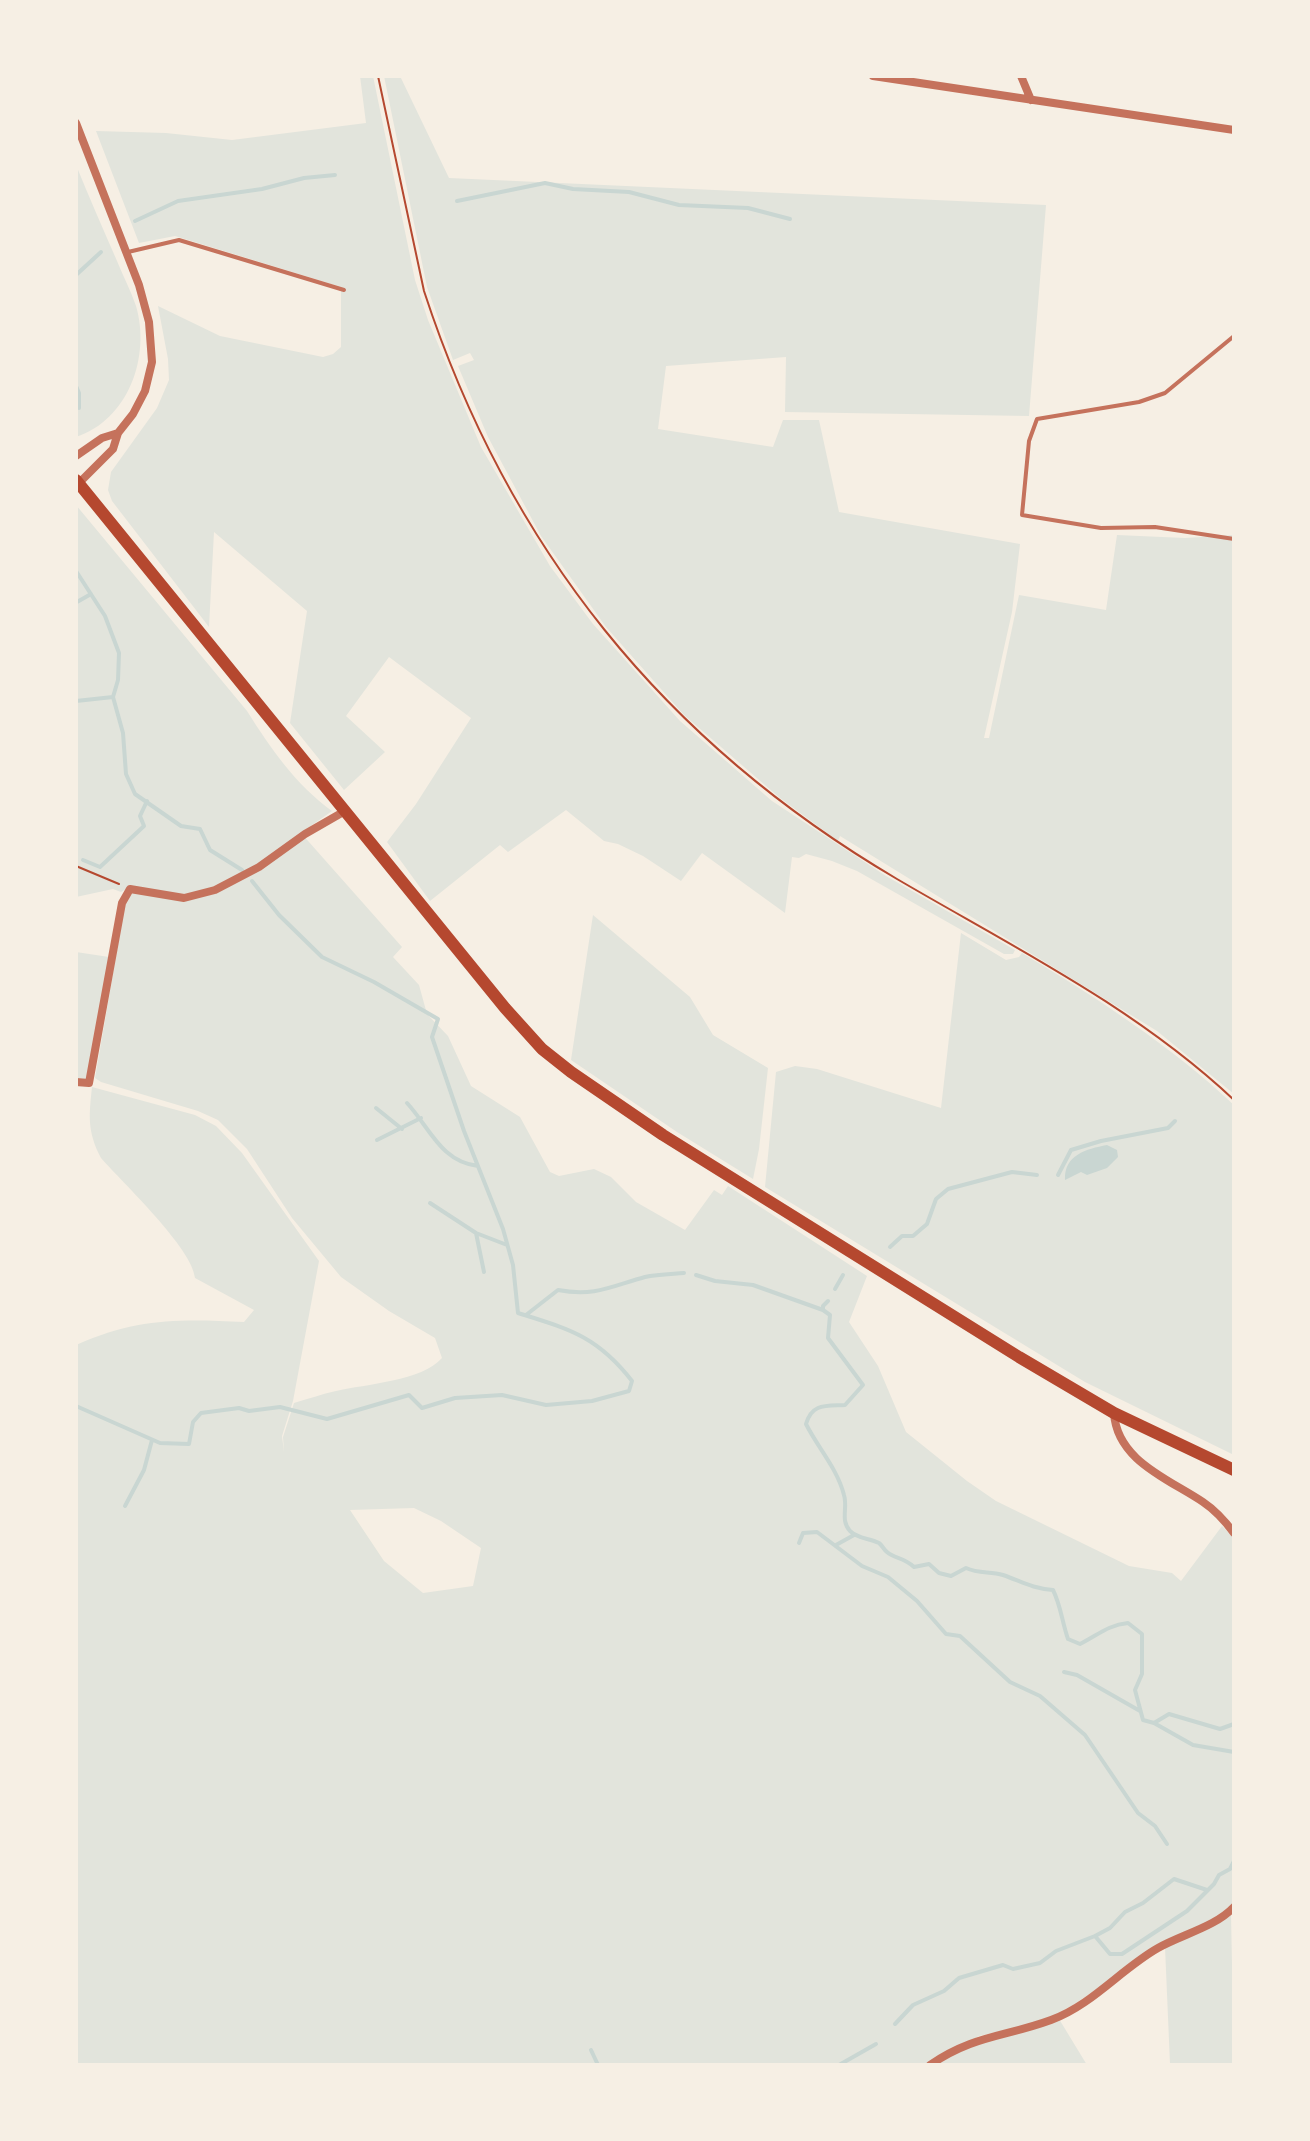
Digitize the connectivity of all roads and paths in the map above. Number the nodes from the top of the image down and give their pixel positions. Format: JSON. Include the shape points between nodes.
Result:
{"nodes":[{"id":1,"x":873,"y":76,"type":"edge"},
{"id":2,"x":1021,"y":76,"type":"edge"},
{"id":3,"x":379,"y":78,"type":"edge"},
{"id":4,"x":1031,"y":100,"type":"junction"},
{"id":5,"x":76,"y":123,"type":"edge"},
{"id":6,"x":1234,"y":130,"type":"edge"},
{"id":7,"x":126,"y":253,"type":"junction"},
{"id":8,"x":344,"y":290,"type":"dead end"},
{"id":9,"x":1234,"y":336,"type":"edge"},
{"id":10,"x":118,"y":433,"type":"junction"},
{"id":11,"x":76,"y":456,"type":"edge"},
{"id":12,"x":78,"y":482,"type":"edge"},
{"id":13,"x":1234,"y":539,"type":"edge"},
{"id":14,"x":345,"y":811,"type":"junction"},
{"id":15,"x":76,"y":866,"type":"edge"},
{"id":16,"x":130,"y":889,"type":"junction"},
{"id":17,"x":76,"y":1082,"type":"edge"},
{"id":18,"x":1234,"y":1100,"type":"edge"},
{"id":19,"x":1114,"y":1413,"type":"junction"},
{"id":20,"x":1234,"y":1470,"type":"edge"},
{"id":21,"x":1234,"y":1533,"type":"edge"},
{"id":22,"x":1234,"y":1907,"type":"edge"},
{"id":23,"x":930,"y":2065,"type":"edge"}],
"edges":[{"from":1,"to":4,"type":"street"},
{"from":2,"to":4,"type":"street"},
{"from":3,"to":18,"type":"path","via":[[434,321],[512,492],[603,631],[681,717],[778,801],[896,878],[1122,1011]]},
{"from":4,"to":6,"type":"street"},
{"from":5,"to":7,"type":"street"},
{"from":7,"to":8,"type":"lane","via":[[179,240]]},
{"from":7,"to":10,"type":"street","via":[[149,322],[152,362],[139,404]]},
{"from":9,"to":13,"type":"lane","via":[[1165,393],[1037,419],[1029,441],[1022,515],[1101,528],[1155,527]]},
{"from":10,"to":11,"type":"street"},
{"from":10,"to":12,"type":"street","via":[[113,449]]},
{"from":12,"to":14,"type":"main road"},
{"from":14,"to":16,"type":"street","via":[[215,890],[184,898]]},
{"from":14,"to":19,"type":"main road","via":[[505,1008],[571,1072],[663,1135]]},
{"from":15,"to":16,"type":"path"},
{"from":16,"to":17,"type":"street","via":[[122,903],[89,1083]]},
{"from":19,"to":20,"type":"main road"},
{"from":19,"to":21,"type":"street","via":[[1133,1453],[1156,1475],[1206,1504]]},
{"from":22,"to":23,"type":"street","via":[[1157,1949],[1058,2017],[972,2041]]}]}
